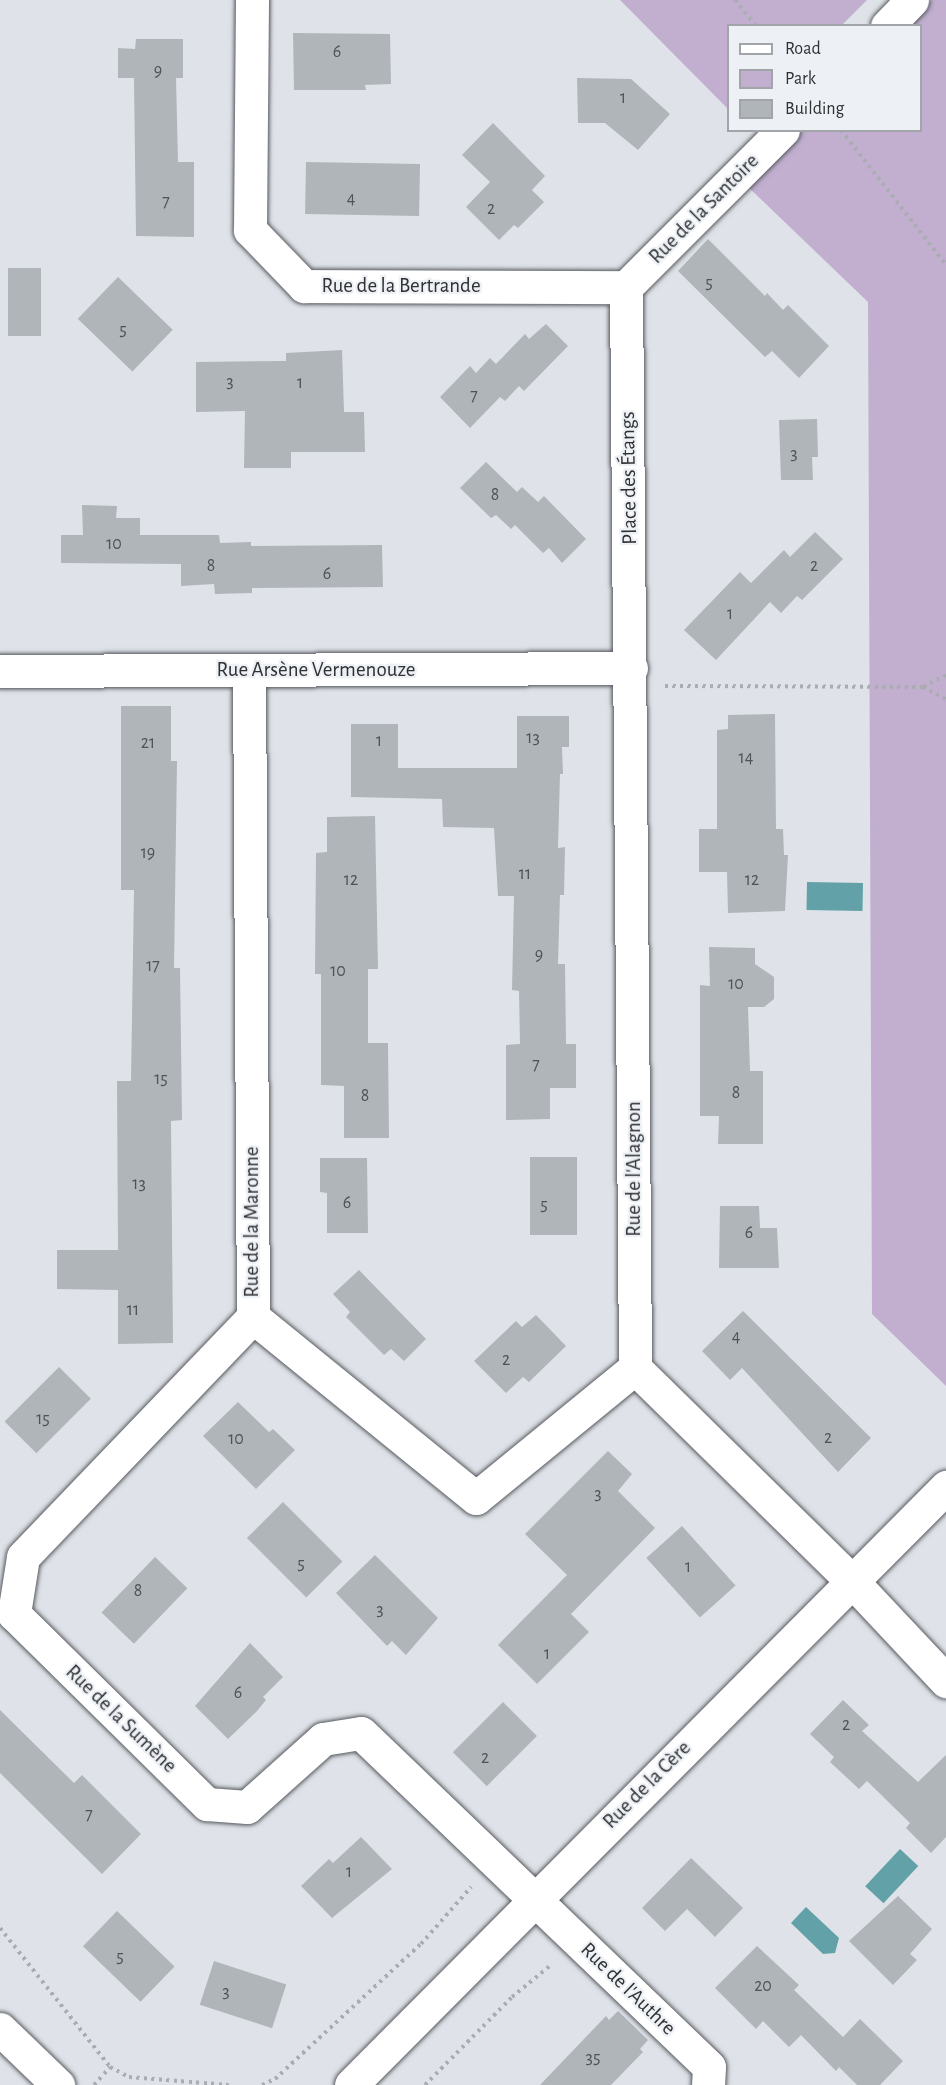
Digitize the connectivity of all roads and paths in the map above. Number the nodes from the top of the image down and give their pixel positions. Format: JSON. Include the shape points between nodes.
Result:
{"nodes":[{"id":1,"x":252,"y":0,"type":"edge"},
{"id":2,"x":735,"y":0,"type":"edge"},
{"id":3,"x":912,"y":0,"type":"edge"},
{"id":4,"x":754,"y":24,"type":"edge"},
{"id":5,"x":889,"y":24,"type":"edge"},
{"id":6,"x":781,"y":132,"type":"edge"},
{"id":7,"x":843,"y":132,"type":"edge"},
{"id":8,"x":946,"y":265,"type":"edge"},
{"id":9,"x":626,"y":287,"type":"junction"},
{"id":10,"x":249,"y":670,"type":"junction"},
{"id":11,"x":0,"y":671,"type":"edge"},
{"id":12,"x":946,"y":675,"type":"edge"},
{"id":13,"x":632,"y":677,"type":"junction"},
{"id":14,"x":923,"y":687,"type":"junction"},
{"id":15,"x":946,"y":699,"type":"edge"},
{"id":16,"x":253,"y":1317,"type":"junction"},
{"id":17,"x":635,"y":1368,"type":"junction"},
{"id":18,"x":946,"y":1487,"type":"edge"},
{"id":19,"x":12,"y":1554,"type":"edge"},
{"id":20,"x":851,"y":1580,"type":"junction"},
{"id":21,"x":946,"y":1681,"type":"edge"},
{"id":22,"x":494,"y":1858,"type":"junction"},
{"id":23,"x":535,"y":1898,"type":"junction"},
{"id":24,"x":0,"y":1928,"type":"edge"},
{"id":25,"x":574,"y":1936,"type":"junction"},
{"id":26,"x":0,"y":2030,"type":"edge"},
{"id":27,"x":110,"y":2067,"type":"junction"},
{"id":28,"x":275,"y":2079,"type":"junction"},
{"id":29,"x":58,"y":2085,"type":"edge"},
{"id":30,"x":94,"y":2085,"type":"edge"},
{"id":31,"x":229,"y":2085,"type":"edge"},
{"id":32,"x":262,"y":2085,"type":"edge"},
{"id":33,"x":280,"y":2085,"type":"edge"},
{"id":34,"x":351,"y":2085,"type":"edge"},
{"id":35,"x":425,"y":2085,"type":"edge"},
{"id":36,"x":708,"y":2085,"type":"edge"}],
"edges":[{"from":1,"to":9,"type":"street","name":"Rue de la Bertrande","via":[[250,230],[304,286]]},
{"from":2,"to":4,"type":"path"},
{"from":3,"to":5,"type":"street"},
{"from":6,"to":9,"type":"street","name":"Rue de la Santoire"},
{"from":7,"to":8,"type":"path"},
{"from":9,"to":13,"type":"street","name":"Place des Étangs"},
{"from":10,"to":11,"type":"street","name":"Rue Arsène Vermenouze"},
{"from":10,"to":13,"type":"street","name":"Rue Arsène Vermenouze"},
{"from":10,"to":16,"type":"street","name":"Rue de la Maronne"},
{"from":12,"to":14,"type":"path"},
{"from":13,"to":14,"type":"path"},
{"from":13,"to":17,"type":"street","name":"Rue de l'Alagnon"},
{"from":14,"to":15,"type":"path"},
{"from":16,"to":17,"type":"street","name":"Rue de la Maronne","via":[[476,1498]]},
{"from":16,"to":19,"type":"street","name":"Rue de la Sumène"},
{"from":17,"to":20,"type":"street"},
{"from":18,"to":20,"type":"street","name":"Rue de la Cère"},
{"from":19,"to":22,"type":"street","name":"Rue de la Sumène","via":[[14,1614],[207,1804],[247,1807],[322,1739],[361,1733]]},
{"from":20,"to":21,"type":"street"},
{"from":20,"to":23,"type":"street","name":"Rue de la Cère"},
{"from":22,"to":23,"type":"street","name":"Rue de la Sumène"},
{"from":22,"to":28,"type":"path","via":[[421,1944]]},
{"from":23,"to":25,"type":"street","name":"Rue de l'Authre"},
{"from":23,"to":34,"type":"street","name":"Rue de la Cère"},
{"from":24,"to":27,"type":"path"},
{"from":25,"to":35,"type":"path","via":[[546,1971],[512,1997]]},
{"from":25,"to":36,"type":"street","name":"Rue de l'Authre","via":[[709,2067]]},
{"from":26,"to":29,"type":"street"},
{"from":27,"to":30,"type":"path"},
{"from":27,"to":31,"type":"path","via":[[129,2077]]},
{"from":28,"to":32,"type":"path"},
{"from":28,"to":33,"type":"path"}]}
